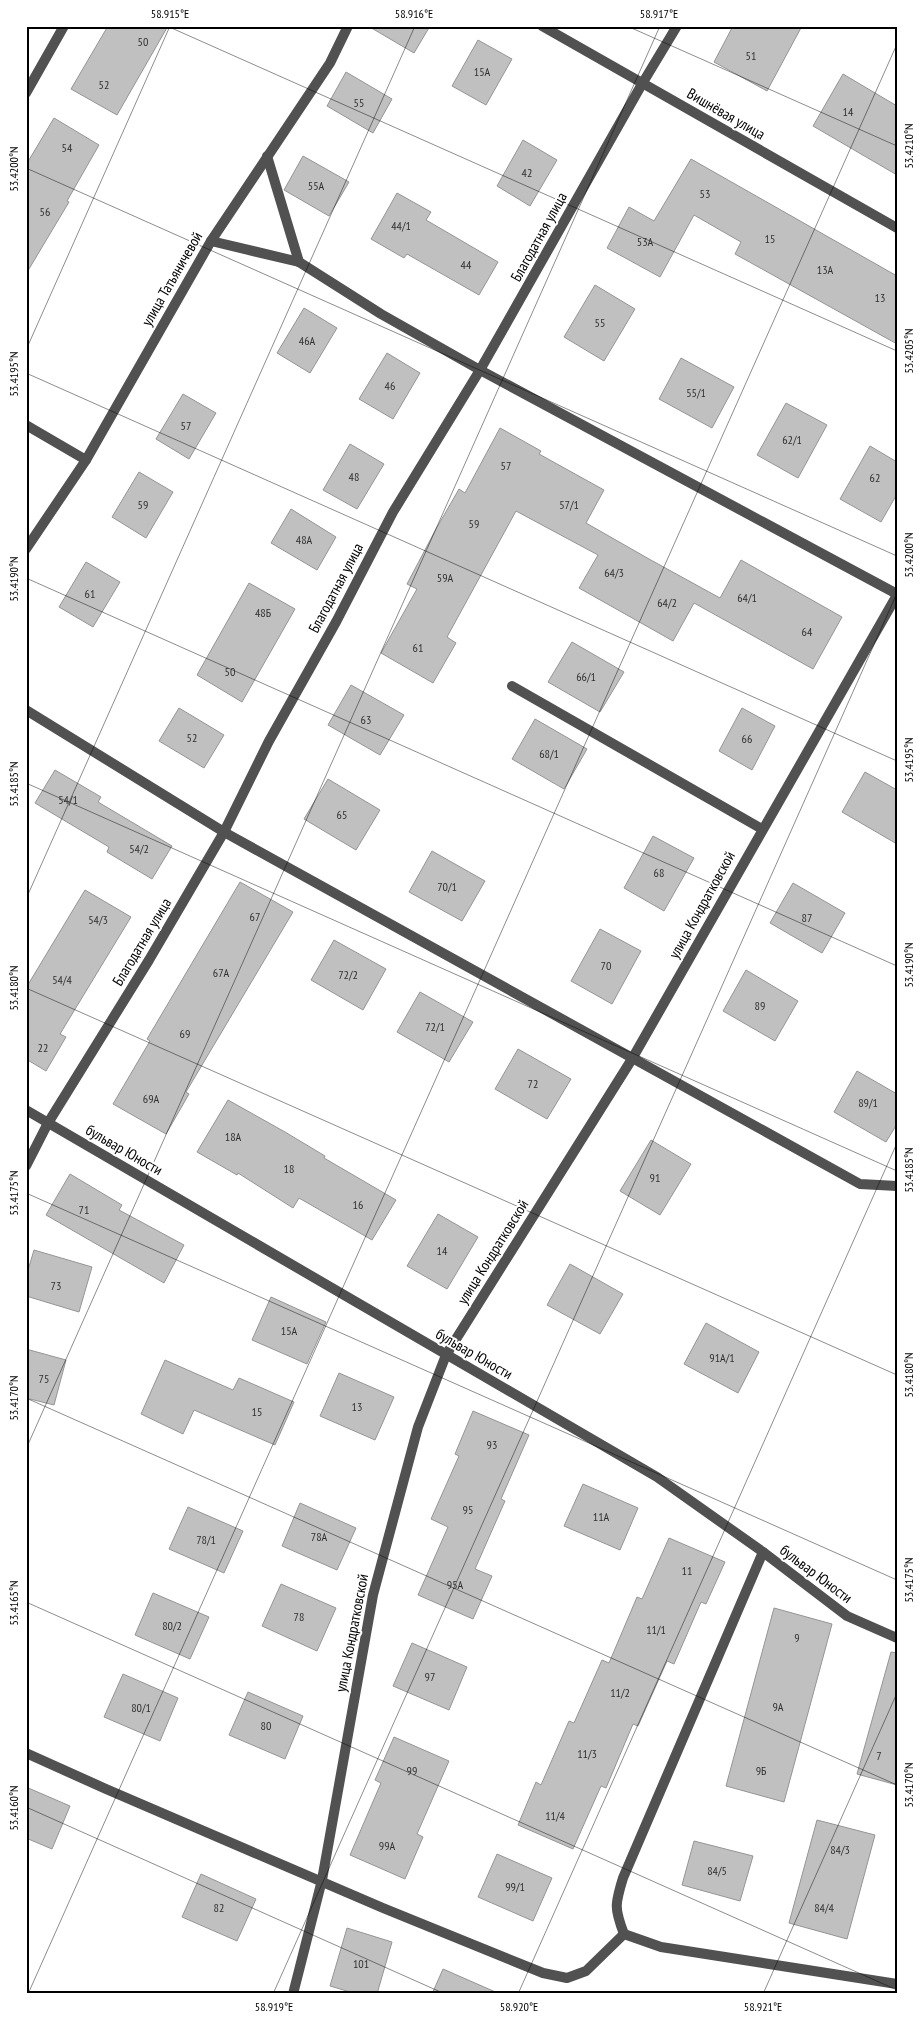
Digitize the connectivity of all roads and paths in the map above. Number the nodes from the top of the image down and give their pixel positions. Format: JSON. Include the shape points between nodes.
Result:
{"nodes":[{"id":1,"x":64,"y":26,"type":"edge"},
{"id":2,"x":348,"y":26,"type":"edge"},
{"id":3,"x":542,"y":26,"type":"edge"},
{"id":4,"x":677,"y":26,"type":"edge"},
{"id":5,"x":642,"y":84,"type":"junction"},
{"id":6,"x":26,"y":93,"type":"edge"},
{"id":7,"x":267,"y":156,"type":"junction"},
{"id":8,"x":897,"y":228,"type":"edge"},
{"id":9,"x":211,"y":241,"type":"junction"},
{"id":10,"x":299,"y":262,"type":"junction"},
{"id":11,"x":480,"y":370,"type":"junction"},
{"id":12,"x":26,"y":425,"type":"edge"},
{"id":13,"x":86,"y":460,"type":"junction"},
{"id":14,"x":26,"y":549,"type":"edge"},
{"id":15,"x":897,"y":594,"type":"edge"},
{"id":16,"x":512,"y":686,"type":"dead end"},
{"id":17,"x":26,"y":710,"type":"edge"},
{"id":18,"x":762,"y":829,"type":"junction"},
{"id":19,"x":224,"y":832,"type":"junction"},
{"id":20,"x":632,"y":1058,"type":"junction"},
{"id":21,"x":26,"y":1110,"type":"edge"},
{"id":22,"x":48,"y":1123,"type":"junction"},
{"id":23,"x":26,"y":1166,"type":"edge"},
{"id":24,"x":897,"y":1186,"type":"edge"},
{"id":25,"x":446,"y":1356,"type":"junction"},
{"id":26,"x":763,"y":1552,"type":"junction"},
{"id":27,"x":897,"y":1638,"type":"edge"},
{"id":28,"x":26,"y":1753,"type":"edge"},
{"id":29,"x":322,"y":1880,"type":"junction"},
{"id":30,"x":624,"y":1934,"type":"junction"},
{"id":31,"x":897,"y":1984,"type":"edge"},
{"id":32,"x":293,"y":1994,"type":"edge"}],
"edges":[{"from":1,"to":6,"type":"street"},
{"from":2,"to":7,"type":"street","name":"улица Татьяничевой","via":[[330,63]]},
{"from":3,"to":5,"type":"street","name":"Вишнёвая улица"},
{"from":4,"to":5,"type":"street","name":"Благодатная улица"},
{"from":5,"to":8,"type":"street","name":"Вишнёвая улица"},
{"from":5,"to":11,"type":"street","name":"Благодатная улица"},
{"from":7,"to":9,"type":"street","name":"улица Татьяничевой"},
{"from":7,"to":10,"type":"street"},
{"from":9,"to":10,"type":"street"},
{"from":9,"to":13,"type":"street","name":"улица Татьяничевой"},
{"from":10,"to":11,"type":"street","via":[[381,314]]},
{"from":11,"to":15,"type":"street"},
{"from":11,"to":19,"type":"street","name":"Благодатная улица","via":[[393,512],[269,741]]},
{"from":12,"to":13,"type":"street"},
{"from":13,"to":14,"type":"street","name":"улица Татьяничевой"},
{"from":15,"to":18,"type":"street","name":"улица Кондратковской"},
{"from":16,"to":18,"type":"street"},
{"from":17,"to":19,"type":"street"},
{"from":18,"to":20,"type":"street","name":"улица Кондратковской"},
{"from":19,"to":20,"type":"street"},
{"from":19,"to":22,"type":"street","name":"Благодатная улица"},
{"from":20,"to":24,"type":"street","via":[[860,1184]]},
{"from":20,"to":25,"type":"street","name":"улица Кондратковской"},
{"from":21,"to":22,"type":"street","name":"бульвар Юности"},
{"from":22,"to":23,"type":"street","name":"Благодатная улица"},
{"from":22,"to":25,"type":"street","name":"бульвар Юности"},
{"from":25,"to":26,"type":"street","name":"бульвар Юности","via":[[657,1477]]},
{"from":25,"to":29,"type":"street","name":"улица Кондратковской","via":[[418,1427],[372,1595]]},
{"from":26,"to":27,"type":"street","name":"бульвар Юности","via":[[847,1616]]},
{"from":26,"to":30,"type":"street","via":[[623,1878],[616,1898],[616,1912]]},
{"from":28,"to":29,"type":"street"},
{"from":29,"to":30,"type":"street","via":[[543,1973],[567,1978],[586,1970]]},
{"from":29,"to":32,"type":"street","name":"улица Кондратковской"},
{"from":30,"to":31,"type":"street","via":[[661,1948]]}]}
